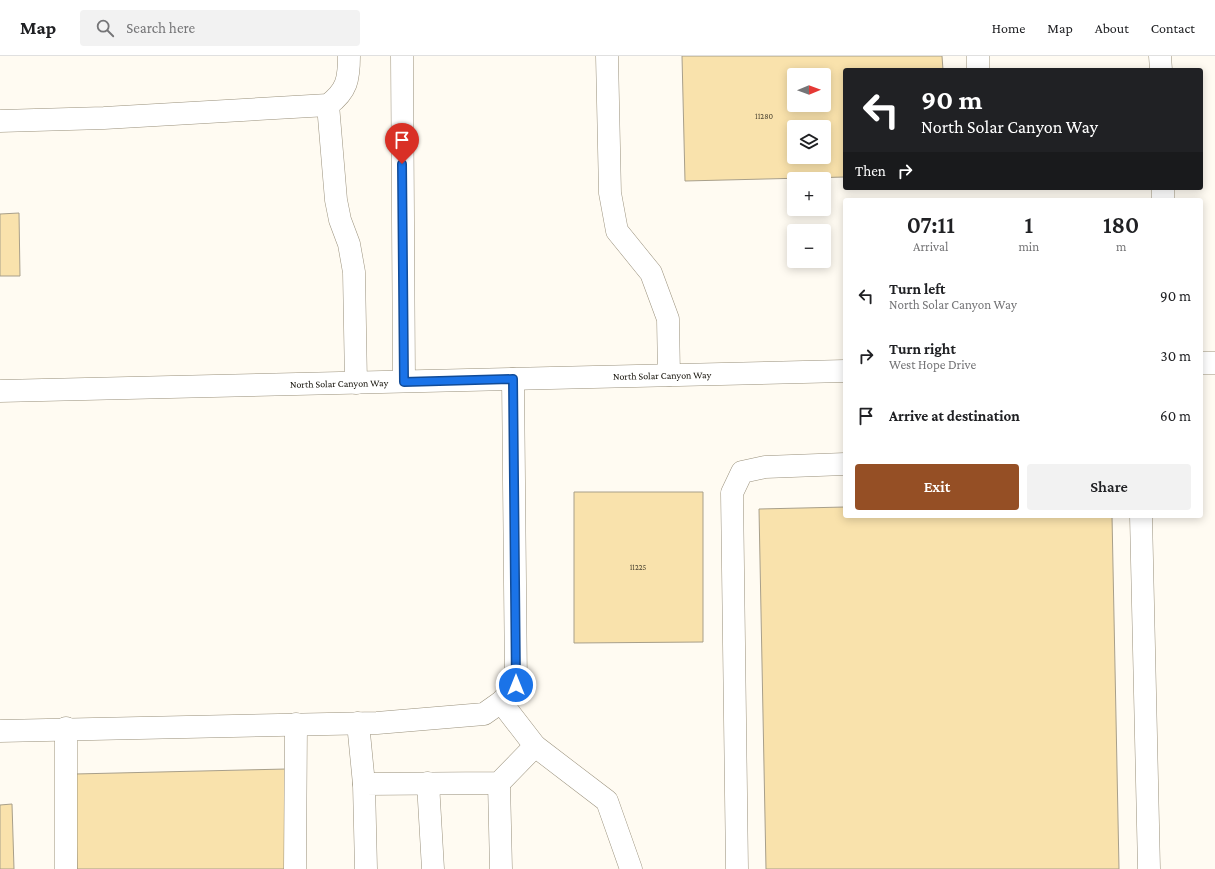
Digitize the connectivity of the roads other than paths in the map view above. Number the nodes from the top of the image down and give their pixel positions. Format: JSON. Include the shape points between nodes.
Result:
{"nodes":[{"id":1,"x":349,"y":56,"type":"edge"},
{"id":2,"x":402,"y":56,"type":"edge"},
{"id":3,"x":607,"y":56,"type":"edge"},
{"id":4,"x":978,"y":56,"type":"edge"},
{"id":5,"x":1160,"y":56,"type":"edge"},
{"id":6,"x":978,"y":68,"type":"edge"},
{"id":7,"x":1161,"y":68,"type":"edge"},
{"id":8,"x":328,"y":105,"type":"junction"},
{"id":9,"x":0,"y":121,"type":"edge"},
{"id":10,"x":1203,"y":363,"type":"edge"},
{"id":11,"x":1215,"y":363,"type":"edge"},
{"id":12,"x":843,"y":371,"type":"edge"},
{"id":13,"x":669,"y":375,"type":"junction"},
{"id":14,"x":513,"y":379,"type":"junction"},
{"id":15,"x":404,"y":382,"type":"junction"},
{"id":16,"x":356,"y":383,"type":"junction"},
{"id":17,"x":0,"y":391,"type":"edge"},
{"id":18,"x":843,"y":464,"type":"edge"},
{"id":19,"x":1141,"y":518,"type":"edge"},
{"id":20,"x":501,"y":702,"type":"junction"},
{"id":21,"x":358,"y":723,"type":"junction"},
{"id":22,"x":296,"y":724,"type":"junction"},
{"id":23,"x":66,"y":728,"type":"junction"},
{"id":24,"x":0,"y":731,"type":"edge"},
{"id":25,"x":535,"y":746,"type":"junction"},
{"id":26,"x":428,"y":783,"type":"junction"},
{"id":27,"x":499,"y":783,"type":"junction"},
{"id":28,"x":364,"y":784,"type":"junction"},
{"id":29,"x":66,"y":869,"type":"edge"},
{"id":30,"x":295,"y":869,"type":"edge"},
{"id":31,"x":366,"y":869,"type":"edge"},
{"id":32,"x":433,"y":869,"type":"edge"},
{"id":33,"x":501,"y":869,"type":"edge"},
{"id":34,"x":631,"y":869,"type":"edge"},
{"id":35,"x":737,"y":869,"type":"edge"},
{"id":36,"x":1149,"y":869,"type":"edge"}],
"edges":[{"from":1,"to":8,"type":"street","via":[[345,88],[338,98]]},
{"from":2,"to":15,"type":"street"},
{"from":3,"to":13,"type":"street","via":[[610,193],[617,231],[650,273],[668,319]]},
{"from":4,"to":6,"type":"street"},
{"from":5,"to":7,"type":"street"},
{"from":8,"to":9,"type":"street","via":[[104,118]]},
{"from":8,"to":16,"type":"street","via":[[336,200],[354,272]]},
{"from":10,"to":11,"type":"street"},
{"from":12,"to":13,"type":"street","name":"North Solar Canyon Way"},
{"from":13,"to":14,"type":"street","name":"North Solar Canyon Way"},
{"from":14,"to":15,"type":"street","name":"North Solar Canyon Way"},
{"from":14,"to":20,"type":"street","via":[[516,685]]},
{"from":15,"to":16,"type":"street","name":"North Solar Canyon Way"},
{"from":16,"to":17,"type":"street","name":"North Solar Canyon Way"},
{"from":18,"to":35,"type":"street","via":[[765,467],[742,472],[732,493]]},
{"from":19,"to":36,"type":"street"},
{"from":20,"to":21,"type":"street","via":[[484,714]]},
{"from":20,"to":25,"type":"street"},
{"from":21,"to":22,"type":"street"},
{"from":21,"to":28,"type":"street"},
{"from":22,"to":23,"type":"street"},
{"from":22,"to":30,"type":"street"},
{"from":23,"to":24,"type":"street"},
{"from":23,"to":29,"type":"street"},
{"from":25,"to":27,"type":"street"},
{"from":25,"to":34,"type":"street","via":[[607,801]]},
{"from":26,"to":27,"type":"street"},
{"from":26,"to":28,"type":"street"},
{"from":26,"to":32,"type":"street"},
{"from":27,"to":33,"type":"street"},
{"from":28,"to":31,"type":"street"}]}
